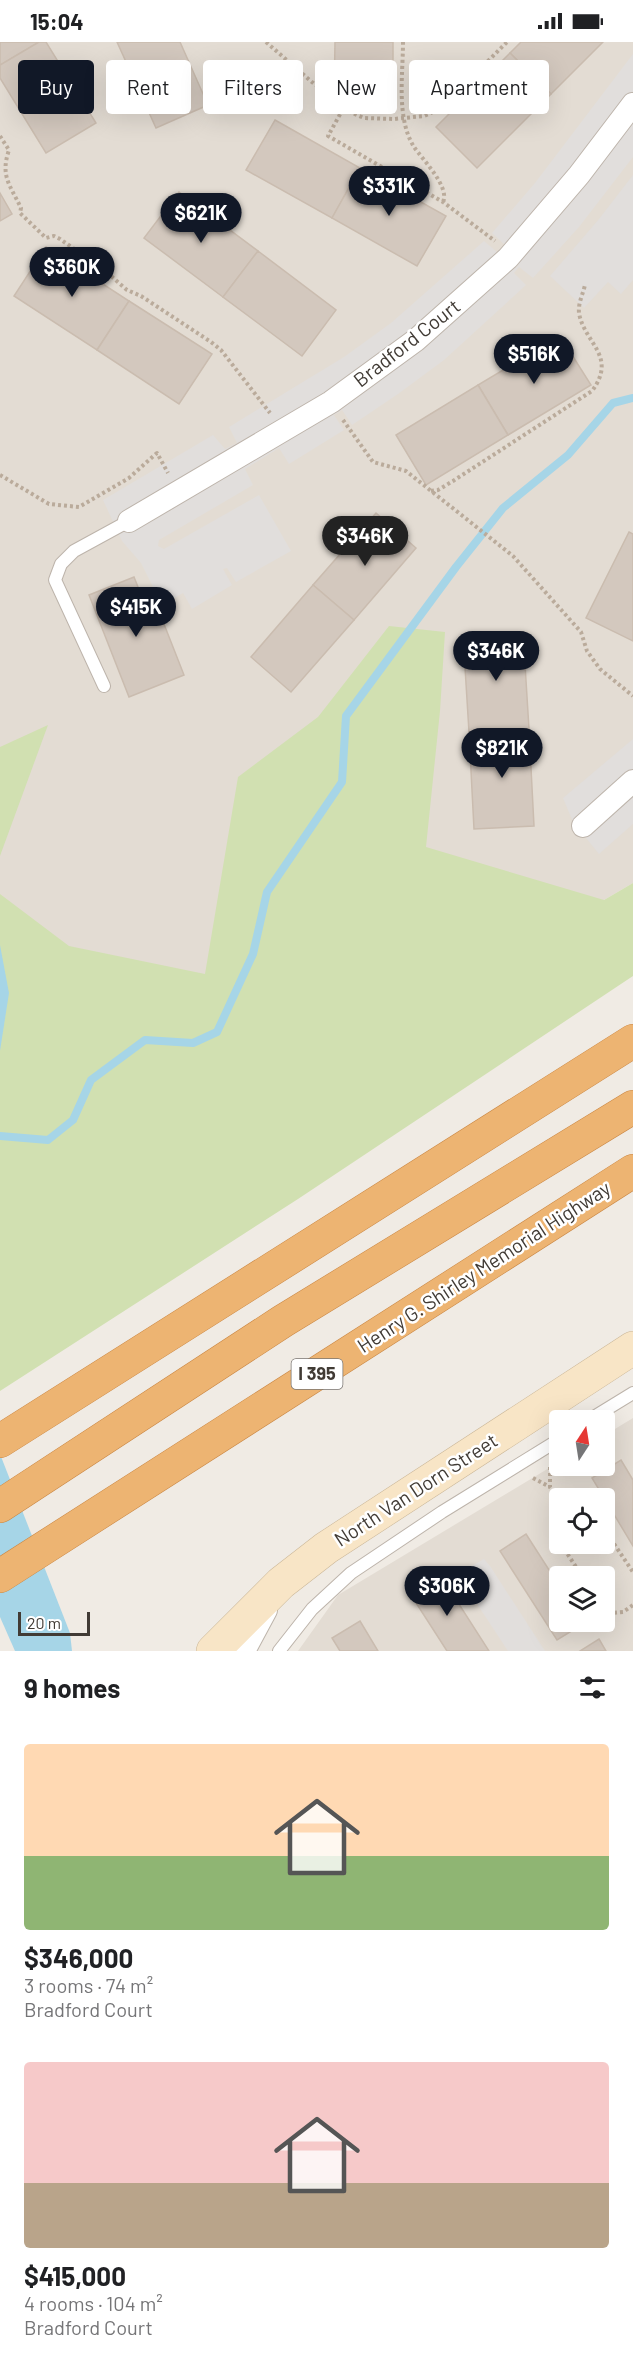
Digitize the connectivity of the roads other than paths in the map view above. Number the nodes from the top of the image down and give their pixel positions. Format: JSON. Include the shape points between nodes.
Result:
{"nodes":[{"id":1,"x":633,"y":104,"type":"edge"},
{"id":2,"x":129,"y":521,"type":"joint"},
{"id":3,"x":104,"y":686,"type":"dead end"},
{"id":4,"x":633,"y":781,"type":"edge"},
{"id":5,"x":583,"y":826,"type":"dead end"},
{"id":6,"x":633,"y":1041,"type":"edge"},
{"id":7,"x":633,"y":1107,"type":"edge"},
{"id":8,"x":633,"y":1171,"type":"edge"},
{"id":9,"x":633,"y":1348,"type":"edge"},
{"id":10,"x":633,"y":1393,"type":"edge"},
{"id":11,"x":605,"y":1410,"type":"edge"},
{"id":12,"x":0,"y":1441,"type":"edge"},
{"id":13,"x":549,"y":1446,"type":"edge"},
{"id":14,"x":0,"y":1506,"type":"edge"},
{"id":15,"x":0,"y":1576,"type":"edge"},
{"id":16,"x":281,"y":1583,"type":"junction"},
{"id":17,"x":213,"y":1651,"type":"edge"},
{"id":18,"x":244,"y":1651,"type":"edge"},
{"id":19,"x":279,"y":1651,"type":"edge"}],
"edges":[{"from":1,"to":2,"type":"street","name":"Bradford Court","via":[[511,255],[416,340],[331,402]]},
{"from":2,"to":3,"type":"lane","via":[[74,551],[61,564],[55,580]]},
{"from":4,"to":5,"type":"street"},
{"from":6,"to":12,"type":"highway"},
{"from":7,"to":14,"type":"highway","via":[[283,1320]]},
{"from":8,"to":15,"type":"highway","name":"Henry G. Shirley Memorial Highway","number":"I 395"},
{"from":9,"to":16,"type":"main road","name":"North Van Dorn Street","via":[[363,1523]]},
{"from":10,"to":11,"type":"lane"},
{"from":13,"to":19,"type":"lane","via":[[351,1573],[312,1609]]},
{"from":16,"to":17,"type":"main road","name":"North Van Dorn Street"},
{"from":16,"to":18,"type":"street"}]}
